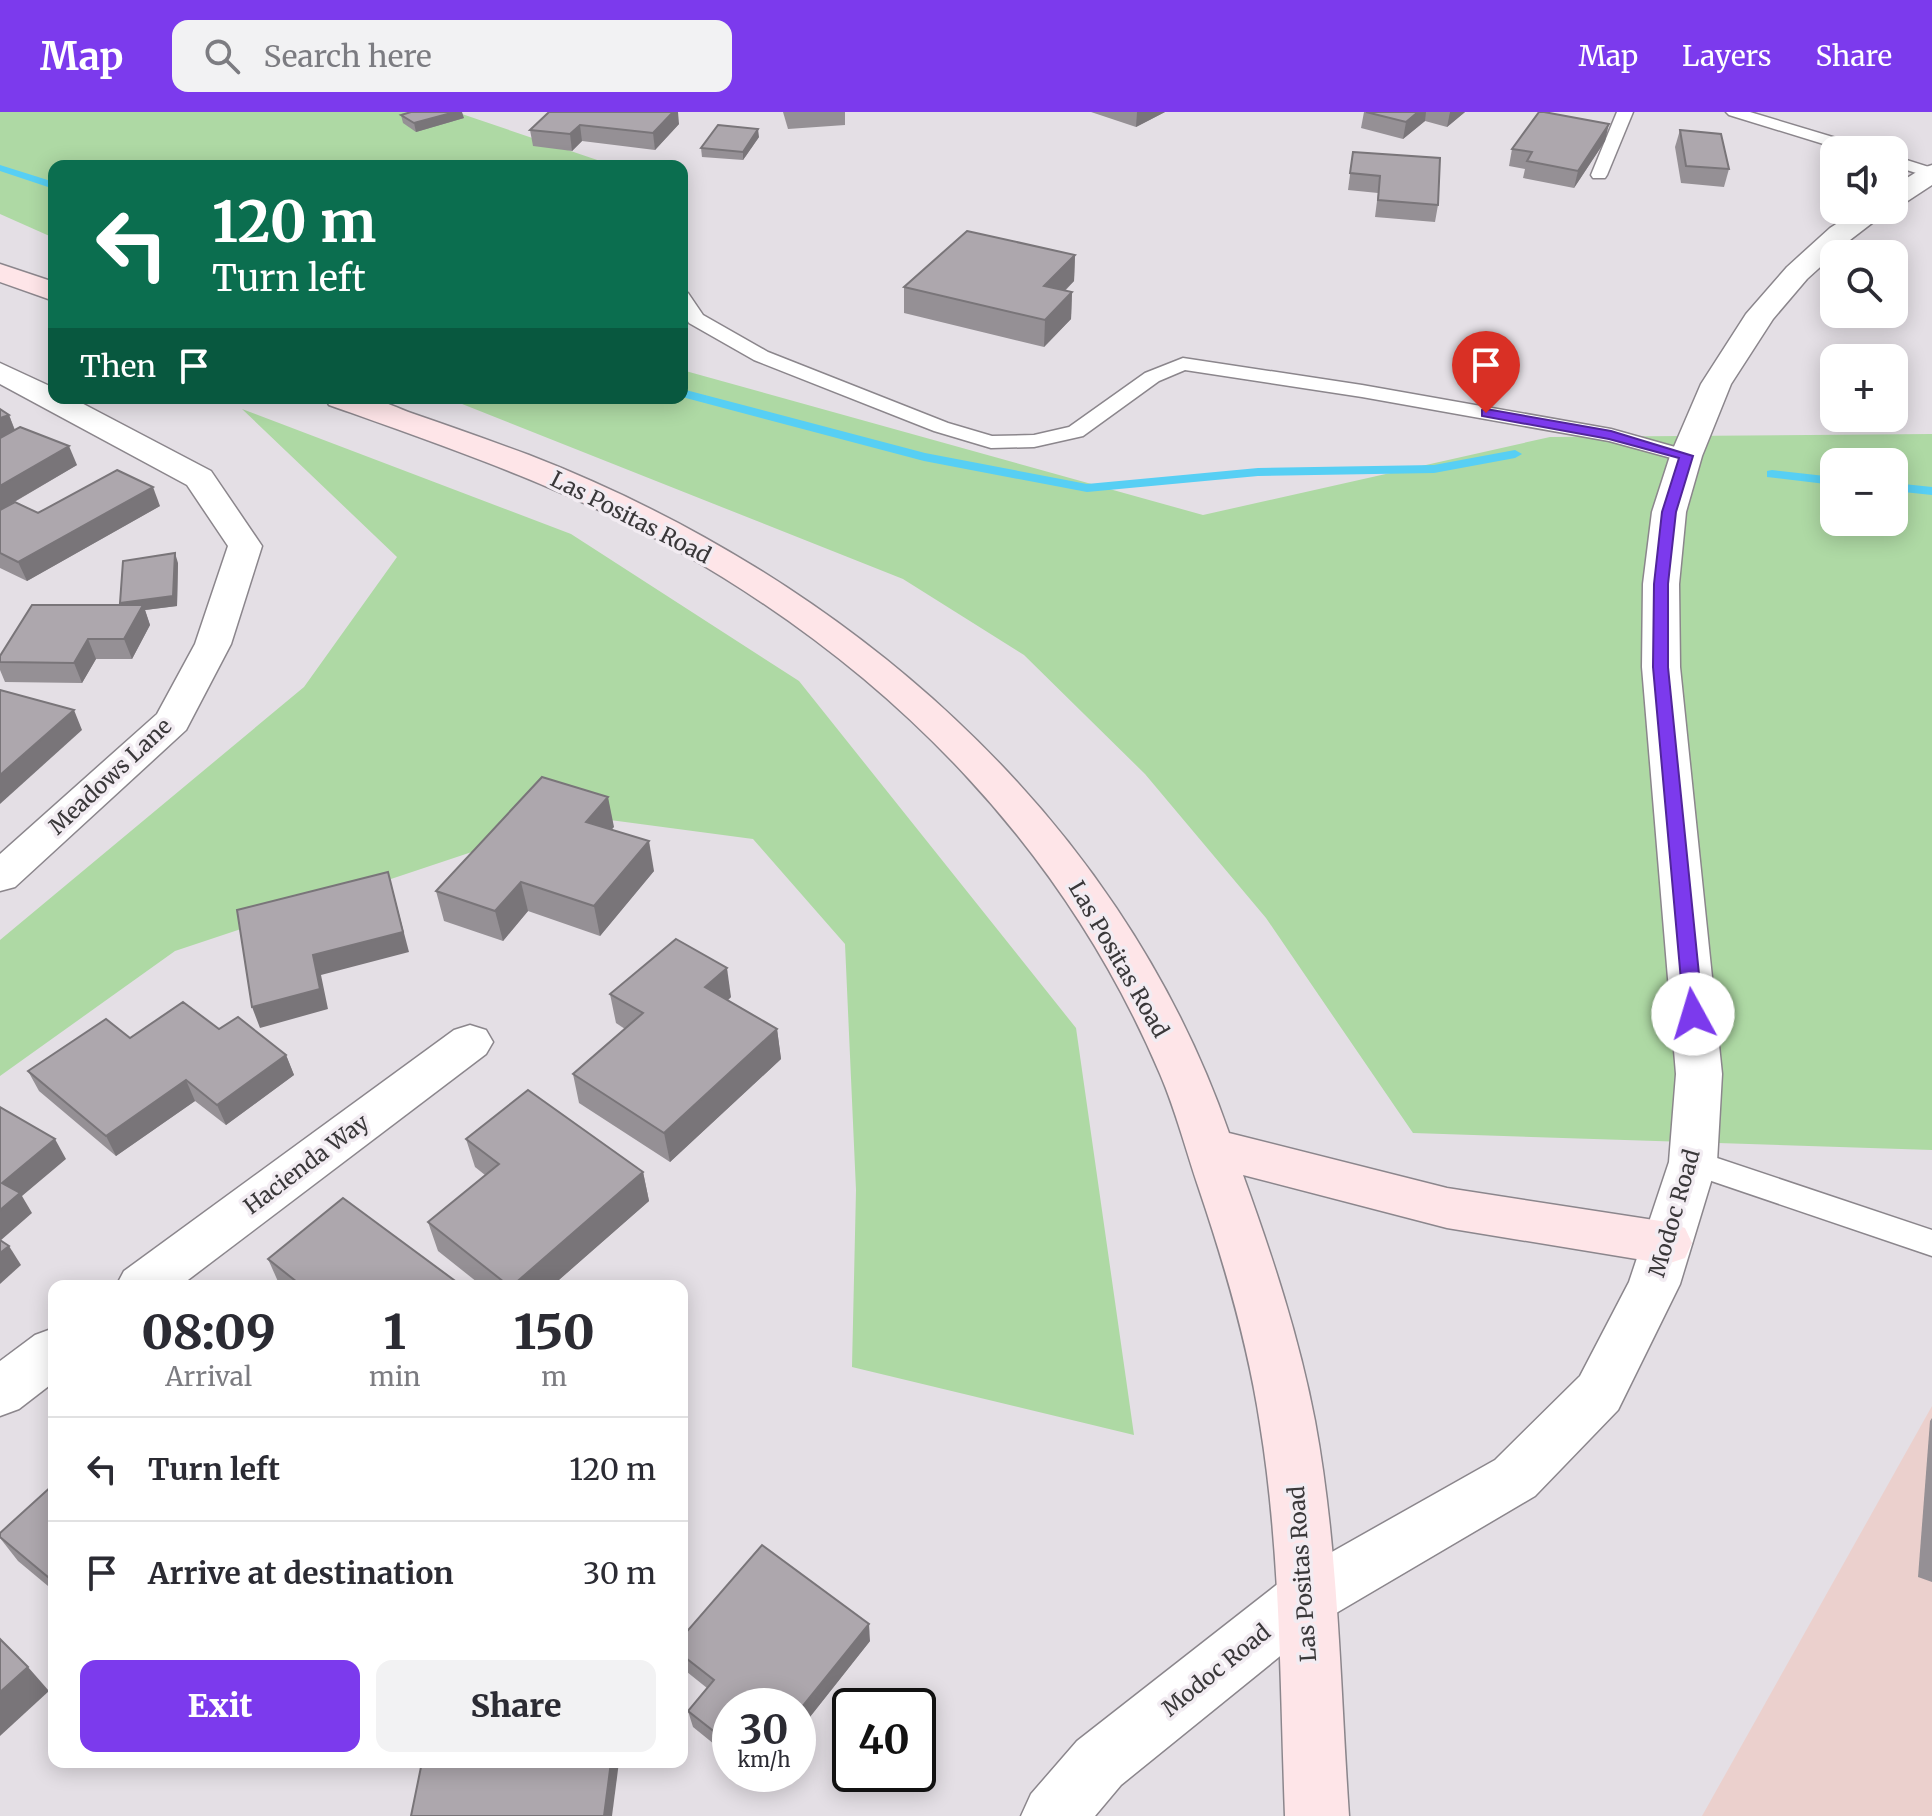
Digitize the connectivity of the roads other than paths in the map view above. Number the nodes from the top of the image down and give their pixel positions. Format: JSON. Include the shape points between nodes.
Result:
{"nodes":[{"id":1,"x":1625,"y":112,"type":"edge"},
{"id":2,"x":1734,"y":112,"type":"edge"},
{"id":3,"x":1820,"y":138,"type":"edge"},
{"id":4,"x":1908,"y":165,"type":"edge"},
{"id":5,"x":1932,"y":173,"type":"edge"},
{"id":6,"x":1599,"y":175,"type":"dead end"},
{"id":7,"x":1908,"y":189,"type":"edge"},
{"id":8,"x":1855,"y":224,"type":"edge"},
{"id":9,"x":0,"y":272,"type":"edge"},
{"id":10,"x":48,"y":290,"type":"edge"},
{"id":11,"x":688,"y":306,"type":"edge"},
{"id":12,"x":0,"y":372,"type":"edge"},
{"id":13,"x":48,"y":398,"type":"edge"},
{"id":14,"x":60,"y":404,"type":"edge"},
{"id":15,"x":356,"y":404,"type":"edge"},
{"id":16,"x":1686,"y":456,"type":"junction"},
{"id":17,"x":0,"y":877,"type":"edge"},
{"id":18,"x":470,"y":1042,"type":"dead end"},
{"id":19,"x":1209,"y":1147,"type":"junction"},
{"id":20,"x":1693,"y":1162,"type":"junction"},
{"id":21,"x":1667,"y":1243,"type":"junction"},
{"id":22,"x":1932,"y":1243,"type":"edge"},
{"id":23,"x":150,"y":1280,"type":"edge"},
{"id":24,"x":48,"y":1356,"type":"edge"},
{"id":25,"x":0,"y":1392,"type":"edge"},
{"id":26,"x":1305,"y":1599,"type":"junction"},
{"id":27,"x":1053,"y":1816,"type":"edge"},
{"id":28,"x":1317,"y":1816,"type":"edge"}],
"edges":[{"from":1,"to":6,"type":"lane"},
{"from":2,"to":3,"type":"lane"},
{"from":4,"to":5,"type":"lane"},
{"from":5,"to":7,"type":"street"},
{"from":8,"to":16,"type":"street","name":"Modoc Road","via":[[1797,273],[1761,314],[1716,384]]},
{"from":9,"to":10,"type":"main road"},
{"from":11,"to":16,"type":"lane","via":[[696,319],[761,356],[991,442],[1034,441],[1076,432],[1152,377],[1183,364],[1611,435]]},
{"from":12,"to":13,"type":"street","name":"Meadows Lane"},
{"from":14,"to":17,"type":"street","name":"Meadows Lane","via":[[199,478],[245,546],[213,644],[172,721]]},
{"from":15,"to":19,"type":"main road","name":"Las Positas Road","via":[[516,462],[666,530],[851,645],[924,705],[993,775],[1070,872],[1135,978],[1182,1072]]},
{"from":16,"to":20,"type":"street","name":"Modoc Road","via":[[1669,512],[1661,584],[1661,667],[1699,1074]]},
{"from":18,"to":23,"type":"street","name":"Hacienda Way"},
{"from":19,"to":21,"type":"main road","via":[[1447,1208]]},
{"from":19,"to":26,"type":"main road","name":"Las Positas Road","via":[[1265,1323],[1293,1456]]},
{"from":20,"to":21,"type":"street","name":"Modoc Road"},
{"from":20,"to":22,"type":"lane"},
{"from":21,"to":26,"type":"street","name":"Modoc Road","via":[[1654,1284],[1599,1393],[1515,1478]]},
{"from":24,"to":25,"type":"street"},
{"from":26,"to":27,"type":"street","name":"Modoc Road","via":[[1099,1763]]},
{"from":26,"to":28,"type":"main road","name":"Las Positas Road"}]}
